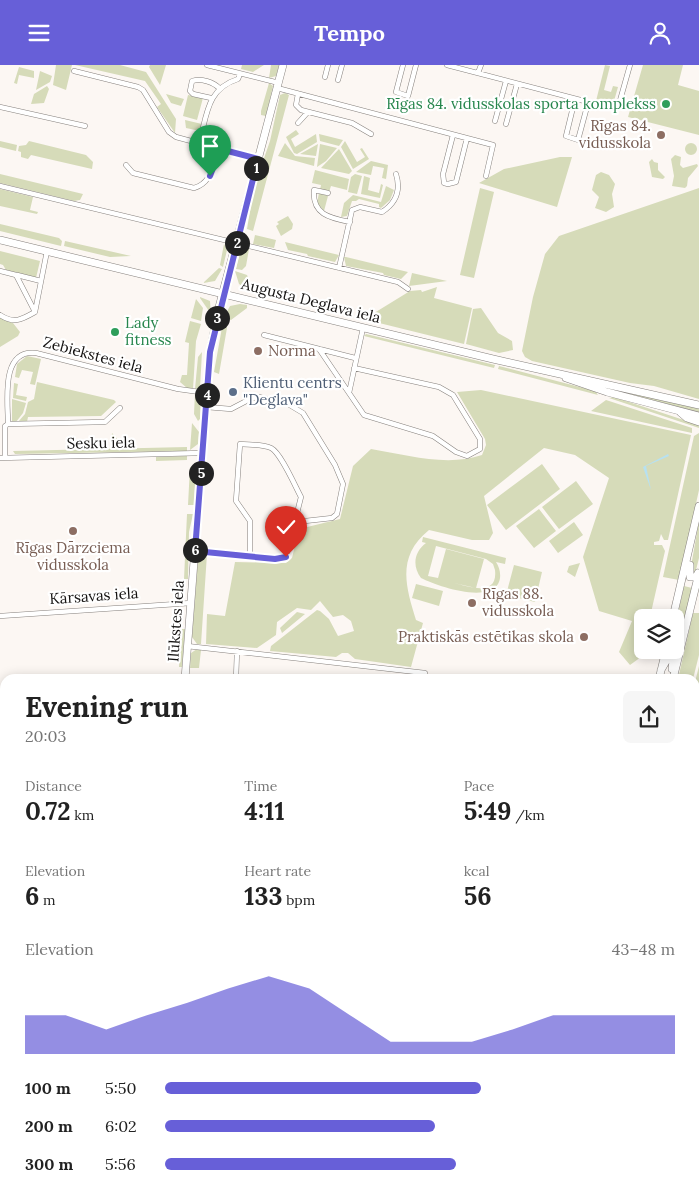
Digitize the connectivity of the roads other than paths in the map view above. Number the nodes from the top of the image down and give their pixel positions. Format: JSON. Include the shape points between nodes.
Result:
{"nodes":[{"id":1,"x":207,"y":65,"type":"edge"},
{"id":2,"x":283,"y":65,"type":"edge"},
{"id":3,"x":328,"y":65,"type":"edge"},
{"id":4,"x":342,"y":65,"type":"edge"},
{"id":5,"x":403,"y":65,"type":"edge"},
{"id":6,"x":416,"y":65,"type":"edge"},
{"id":7,"x":446,"y":65,"type":"edge"},
{"id":8,"x":481,"y":65,"type":"edge"},
{"id":9,"x":630,"y":65,"type":"edge"},
{"id":10,"x":74,"y":71,"type":"dead end"},
{"id":11,"x":240,"y":73,"type":"junction"},
{"id":12,"x":478,"y":73,"type":"junction"},
{"id":13,"x":325,"y":77,"type":"dead end"},
{"id":14,"x":338,"y":80,"type":"dead end"},
{"id":15,"x":506,"y":81,"type":"junction"},
{"id":16,"x":517,"y":84,"type":"junction"},
{"id":17,"x":278,"y":86,"type":"junction"},
{"id":18,"x":220,"y":89,"type":"junction"},
{"id":19,"x":298,"y":94,"type":"junction"},
{"id":20,"x":211,"y":98,"type":"junction"},
{"id":21,"x":576,"y":99,"type":"junction"},
{"id":22,"x":588,"y":103,"type":"junction"},
{"id":23,"x":0,"y":107,"type":"edge"},
{"id":24,"x":308,"y":112,"type":"junction"},
{"id":25,"x":495,"y":121,"type":"dead end"},
{"id":26,"x":298,"y":123,"type":"dead end"},
{"id":27,"x":506,"y":124,"type":"dead end"},
{"id":28,"x":85,"y":126,"type":"dead end"},
{"id":29,"x":371,"y":134,"type":"dead end"},
{"id":30,"x":454,"y":135,"type":"junction"},
{"id":31,"x":467,"y":138,"type":"junction"},
{"id":32,"x":199,"y":144,"type":"junction"},
{"id":33,"x":220,"y":149,"type":"junction"},
{"id":34,"x":258,"y":159,"type":"junction"},
{"id":35,"x":126,"y":165,"type":"dead end"},
{"id":36,"x":396,"y":174,"type":"dead end"},
{"id":37,"x":486,"y":176,"type":"dead end"},
{"id":38,"x":0,"y":186,"type":"edge"},
{"id":39,"x":328,"y":193,"type":"dead end"},
{"id":40,"x":350,"y":222,"type":"junction"},
{"id":41,"x":0,"y":239,"type":"edge"},
{"id":42,"x":237,"y":242,"type":"junction"},
{"id":43,"x":47,"y":251,"type":"junction"},
{"id":44,"x":339,"y":268,"type":"junction"},
{"id":45,"x":0,"y":271,"type":"edge"},
{"id":46,"x":16,"y":275,"type":"junction"},
{"id":47,"x":41,"y":281,"type":"junction"},
{"id":48,"x":408,"y":289,"type":"dead end"},
{"id":49,"x":223,"y":294,"type":"junction"},
{"id":50,"x":34,"y":311,"type":"junction"},
{"id":51,"x":0,"y":315,"type":"edge"},
{"id":52,"x":363,"y":328,"type":"junction"},
{"id":53,"x":264,"y":335,"type":"dead end"},
{"id":54,"x":319,"y":349,"type":"junction"},
{"id":55,"x":355,"y":358,"type":"junction"},
{"id":56,"x":354,"y":368,"type":"junction"},
{"id":57,"x":557,"y":374,"type":"junction"},
{"id":58,"x":207,"y":393,"type":"junction"},
{"id":59,"x":349,"y":393,"type":"junction"},
{"id":60,"x":699,"y":405,"type":"edge"},
{"id":61,"x":206,"y":407,"type":"junction"},
{"id":62,"x":120,"y":408,"type":"dead end"},
{"id":63,"x":680,"y":412,"type":"junction"},
{"id":64,"x":699,"y":416,"type":"edge"},
{"id":65,"x":699,"y":422,"type":"edge"},
{"id":66,"x":8,"y":424,"type":"junction"},
{"id":67,"x":202,"y":453,"type":"junction"},
{"id":68,"x":3,"y":457,"type":"edge"},
{"id":69,"x":699,"y":506,"type":"edge"},
{"id":70,"x":296,"y":522,"type":"junction"},
{"id":71,"x":693,"y":535,"type":"junction"},
{"id":72,"x":195,"y":551,"type":"junction"},
{"id":73,"x":250,"y":556,"type":"junction"},
{"id":74,"x":699,"y":572,"type":"edge"},
{"id":75,"x":190,"y":603,"type":"junction"},
{"id":76,"x":675,"y":609,"type":"edge"},
{"id":77,"x":0,"y":616,"type":"edge"},
{"id":78,"x":187,"y":645,"type":"junction"},
{"id":79,"x":238,"y":651,"type":"junction"},
{"id":80,"x":664,"y":659,"type":"edge"},
{"id":81,"x":661,"y":670,"type":"junction"},
{"id":82,"x":425,"y":673,"type":"dead end"},
{"id":83,"x":185,"y":674,"type":"edge"},
{"id":84,"x":236,"y":674,"type":"edge"},
{"id":85,"x":660,"y":674,"type":"edge"},
{"id":86,"x":673,"y":674,"type":"edge"},
{"id":87,"x":673,"y":674,"type":"edge"}],
"edges":[{"from":1,"to":11,"type":"street"},
{"from":2,"to":17,"type":"street","name":"Ilūkstes iela"},
{"from":3,"to":13,"type":"street"},
{"from":4,"to":14,"type":"street"},
{"from":5,"to":6,"type":"street","via":[[396,92],[408,95]]},
{"from":7,"to":12,"type":"street"},
{"from":8,"to":12,"type":"street"},
{"from":9,"to":22,"type":"street","via":[[617,107],[611,109]]},
{"from":10,"to":32,"type":"street","via":[[138,87],[172,135]]},
{"from":11,"to":17,"type":"street"},
{"from":11,"to":18,"type":"street","via":[[238,79]]},
{"from":12,"to":15,"type":"street"},
{"from":15,"to":16,"type":"street"},
{"from":15,"to":25,"type":"street"},
{"from":16,"to":21,"type":"street"},
{"from":16,"to":27,"type":"street"},
{"from":17,"to":19,"type":"street"},
{"from":17,"to":34,"type":"street","name":"Ilūkstes iela"},
{"from":18,"to":20,"type":"street"},
{"from":18,"to":20,"type":"street","via":[[216,84],[197,79],[192,81],[190,91],[193,94]]},
{"from":19,"to":24,"type":"street","via":[[296,105]]},
{"from":19,"to":30,"type":"street"},
{"from":20,"to":32,"type":"street"},
{"from":21,"to":22,"type":"street"},
{"from":21,"to":22,"type":"street","via":[[566,136],[578,140]]},
{"from":23,"to":28,"type":"street"},
{"from":24,"to":26,"type":"street"},
{"from":24,"to":29,"type":"street","via":[[352,123]]},
{"from":30,"to":31,"type":"street"},
{"from":30,"to":31,"type":"street","via":[[443,174],[444,183],[448,185],[456,182]]},
{"from":31,"to":37,"type":"street","via":[[494,145]]},
{"from":32,"to":33,"type":"street"},
{"from":33,"to":34,"type":"street"},
{"from":33,"to":35,"type":"street","via":[[210,176],[204,184],[194,188],[133,173]]},
{"from":34,"to":42,"type":"street","name":"Ilūkstes iela"},
{"from":36,"to":40,"type":"street","via":[[399,183],[395,201],[382,212],[356,207]]},
{"from":38,"to":42,"type":"street"},
{"from":39,"to":40,"type":"street","via":[[314,190],[313,200],[320,212],[326,217]]},
{"from":40,"to":44,"type":"street"},
{"from":41,"to":43,"type":"street","name":"Augusta Deglava iela"},
{"from":42,"to":44,"type":"street"},
{"from":42,"to":49,"type":"street","name":"Ilūkstes iela"},
{"from":43,"to":47,"type":"street"},
{"from":43,"to":49,"type":"street","name":"Augusta Deglava iela"},
{"from":44,"to":48,"type":"street","via":[[398,282]]},
{"from":45,"to":46,"type":"street"},
{"from":46,"to":47,"type":"street"},
{"from":46,"to":50,"type":"street"},
{"from":47,"to":50,"type":"street"},
{"from":49,"to":52,"type":"street","name":"Augusta Deglava iela"},
{"from":49,"to":58,"type":"street","name":"Ilūkstes iela","via":[[210,352]]},
{"from":50,"to":51,"type":"street","via":[[14,321]]},
{"from":52,"to":55,"type":"street"},
{"from":52,"to":57,"type":"street","name":"Augusta Deglava iela"},
{"from":53,"to":54,"type":"street"},
{"from":54,"to":55,"type":"street"},
{"from":54,"to":59,"type":"street"},
{"from":55,"to":56,"type":"street"},
{"from":56,"to":59,"type":"street"},
{"from":56,"to":59,"type":"street","via":[[439,387],[453,395],[480,439],[480,449],[467,456],[433,436],[369,418]]},
{"from":57,"to":60,"type":"street","name":"Augusta Deglava iela"},
{"from":57,"to":63,"type":"street","name":"Augusta Deglava iela","via":[[607,393]]},
{"from":58,"to":61,"type":"street","name":"Ilūkstes iela"},
{"from":58,"to":66,"type":"street","name":"Zebiekstes iela","via":[[178,389],[36,353],[23,353],[13,361],[8,383]]},
{"from":61,"to":67,"type":"street","name":"Ilūkstes iela"},
{"from":61,"to":70,"type":"street","via":[[231,409],[259,397],[288,404],[303,413],[335,465],[344,489],[337,514],[332,518]]},
{"from":62,"to":66,"type":"street","via":[[106,422]]},
{"from":63,"to":64,"type":"street","name":"Augusta Deglava iela"},
{"from":63,"to":65,"type":"street"},
{"from":66,"to":68,"type":"street","name":"Zebiekstes iela","via":[[5,426]]},
{"from":67,"to":68,"type":"street","name":"Sesku iela"},
{"from":67,"to":72,"type":"street","name":"Ilūkstes iela"},
{"from":69,"to":71,"type":"street"},
{"from":70,"to":73,"type":"street","via":[[286,557]]},
{"from":70,"to":73,"type":"street","via":[[301,497],[278,455],[272,448],[240,444],[236,501],[250,521]]},
{"from":71,"to":74,"type":"street","via":[[689,576],[694,578]]},
{"from":71,"to":76,"type":"street"},
{"from":72,"to":73,"type":"street"},
{"from":72,"to":75,"type":"street","name":"Ilūkstes iela"},
{"from":74,"to":86,"type":"street"},
{"from":75,"to":77,"type":"street","name":"Kārsavas iela"},
{"from":75,"to":78,"type":"street","name":"Ilūkstes iela"},
{"from":78,"to":79,"type":"street"},
{"from":78,"to":83,"type":"street","name":"Ilūkstes iela"},
{"from":79,"to":82,"type":"street"},
{"from":79,"to":84,"type":"street"},
{"from":80,"to":81,"type":"street"},
{"from":81,"to":85,"type":"street"},
{"from":81,"to":87,"type":"street","via":[[666,659],[672,658]]}]}
